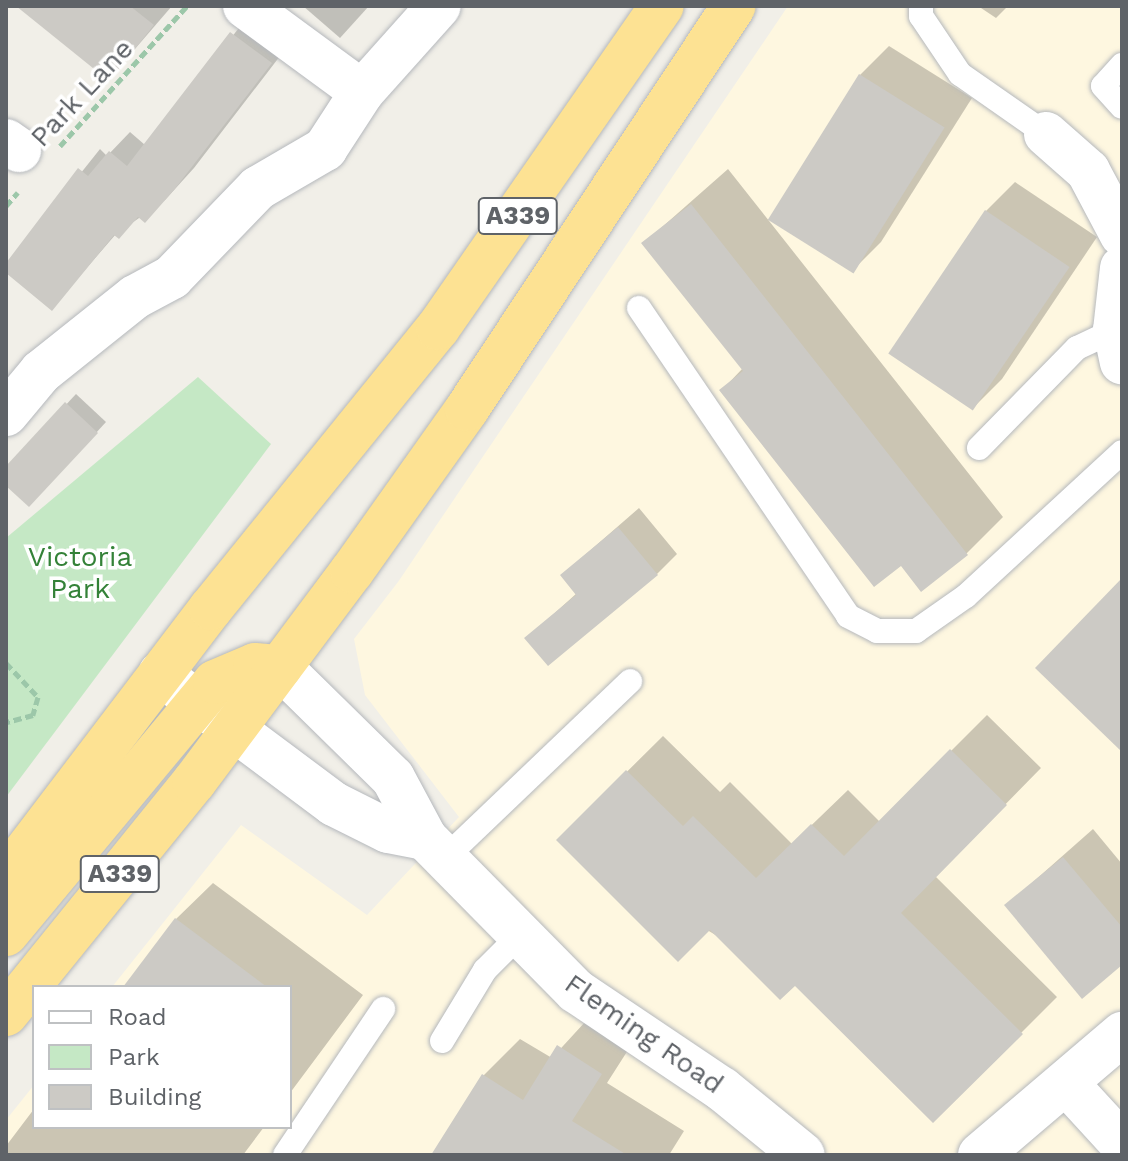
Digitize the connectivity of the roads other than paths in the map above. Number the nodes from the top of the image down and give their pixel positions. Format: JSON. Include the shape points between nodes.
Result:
{"nodes":[{"id":1,"x":245,"y":6,"type":"edge"},
{"id":2,"x":439,"y":6,"type":"edge"},
{"id":3,"x":662,"y":6,"type":"edge"},
{"id":4,"x":734,"y":6,"type":"edge"},
{"id":5,"x":921,"y":6,"type":"edge"},
{"id":6,"x":1122,"y":65,"type":"edge"},
{"id":7,"x":362,"y":92,"type":"junction"},
{"id":8,"x":1122,"y":107,"type":"edge"},
{"id":9,"x":1046,"y":134,"type":"joint"},
{"id":10,"x":1122,"y":235,"type":"edge"},
{"id":11,"x":1122,"y":268,"type":"edge"},
{"id":12,"x":639,"y":308,"type":"dead end"},
{"id":13,"x":1118,"y":346,"type":"edge"},
{"id":14,"x":10,"y":400,"type":"edge"},
{"id":15,"x":979,"y":448,"type":"dead end"},
{"id":16,"x":1122,"y":452,"type":"edge"},
{"id":17,"x":280,"y":667,"type":"junction"},
{"id":18,"x":160,"y":674,"type":"junction"},
{"id":19,"x":630,"y":681,"type":"dead end"},
{"id":20,"x":195,"y":702,"type":"junction"},
{"id":21,"x":231,"y":731,"type":"junction"},
{"id":22,"x":435,"y":848,"type":"junction"},
{"id":23,"x":6,"y":877,"type":"edge"},
{"id":24,"x":6,"y":934,"type":"edge"},
{"id":25,"x":519,"y":936,"type":"junction"},
{"id":26,"x":383,"y":1009,"type":"dead end"},
{"id":27,"x":6,"y":1014,"type":"edge"},
{"id":28,"x":1122,"y":1034,"type":"edge"},
{"id":29,"x":442,"y":1041,"type":"dead end"},
{"id":30,"x":1067,"y":1084,"type":"junction"},
{"id":31,"x":1122,"y":1144,"type":"edge"},
{"id":32,"x":285,"y":1155,"type":"edge"},
{"id":33,"x":803,"y":1155,"type":"edge"},
{"id":34,"x":980,"y":1155,"type":"edge"}],
"edges":[{"from":1,"to":7,"type":"street"},
{"from":2,"to":7,"type":"street"},
{"from":3,"to":18,"type":"highway","number":"A339","via":[[438,328]]},
{"from":4,"to":17,"type":"highway","number":"A339","via":[[467,409]]},
{"from":5,"to":9,"type":"lane","via":[[921,16],[960,74]]},
{"from":6,"to":8,"type":"lane","via":[[1103,86]]},
{"from":7,"to":14,"type":"street","via":[[325,149],[258,188],[172,277],[135,297]]},
{"from":9,"to":10,"type":"street","via":[[1088,171]]},
{"from":11,"to":13,"type":"street"},
{"from":12,"to":16,"type":"lane","via":[[848,616],[877,631],[916,631],[966,596]]},
{"from":13,"to":15,"type":"lane","via":[[1077,348]]},
{"from":17,"to":20,"type":"highway","via":[[235,670]]},
{"from":17,"to":21,"type":"highway","number":"A339"},
{"from":17,"to":22,"type":"street","name":"Fleming Road","via":[[393,778]]},
{"from":18,"to":20,"type":"street"},
{"from":18,"to":23,"type":"highway","number":"A339"},
{"from":19,"to":22,"type":"lane"},
{"from":20,"to":21,"type":"street"},
{"from":20,"to":24,"type":"highway","number":"A339"},
{"from":21,"to":22,"type":"street","via":[[361,819]]},
{"from":21,"to":27,"type":"highway","number":"A339"},
{"from":22,"to":25,"type":"street","name":"Fleming Road"},
{"from":25,"to":29,"type":"lane","via":[[485,970]]},
{"from":25,"to":33,"type":"street","name":"Fleming Road","via":[[576,991],[722,1089]]},
{"from":26,"to":32,"type":"lane"},
{"from":28,"to":30,"type":"street"},
{"from":30,"to":31,"type":"street"},
{"from":30,"to":34,"type":"street"}]}
